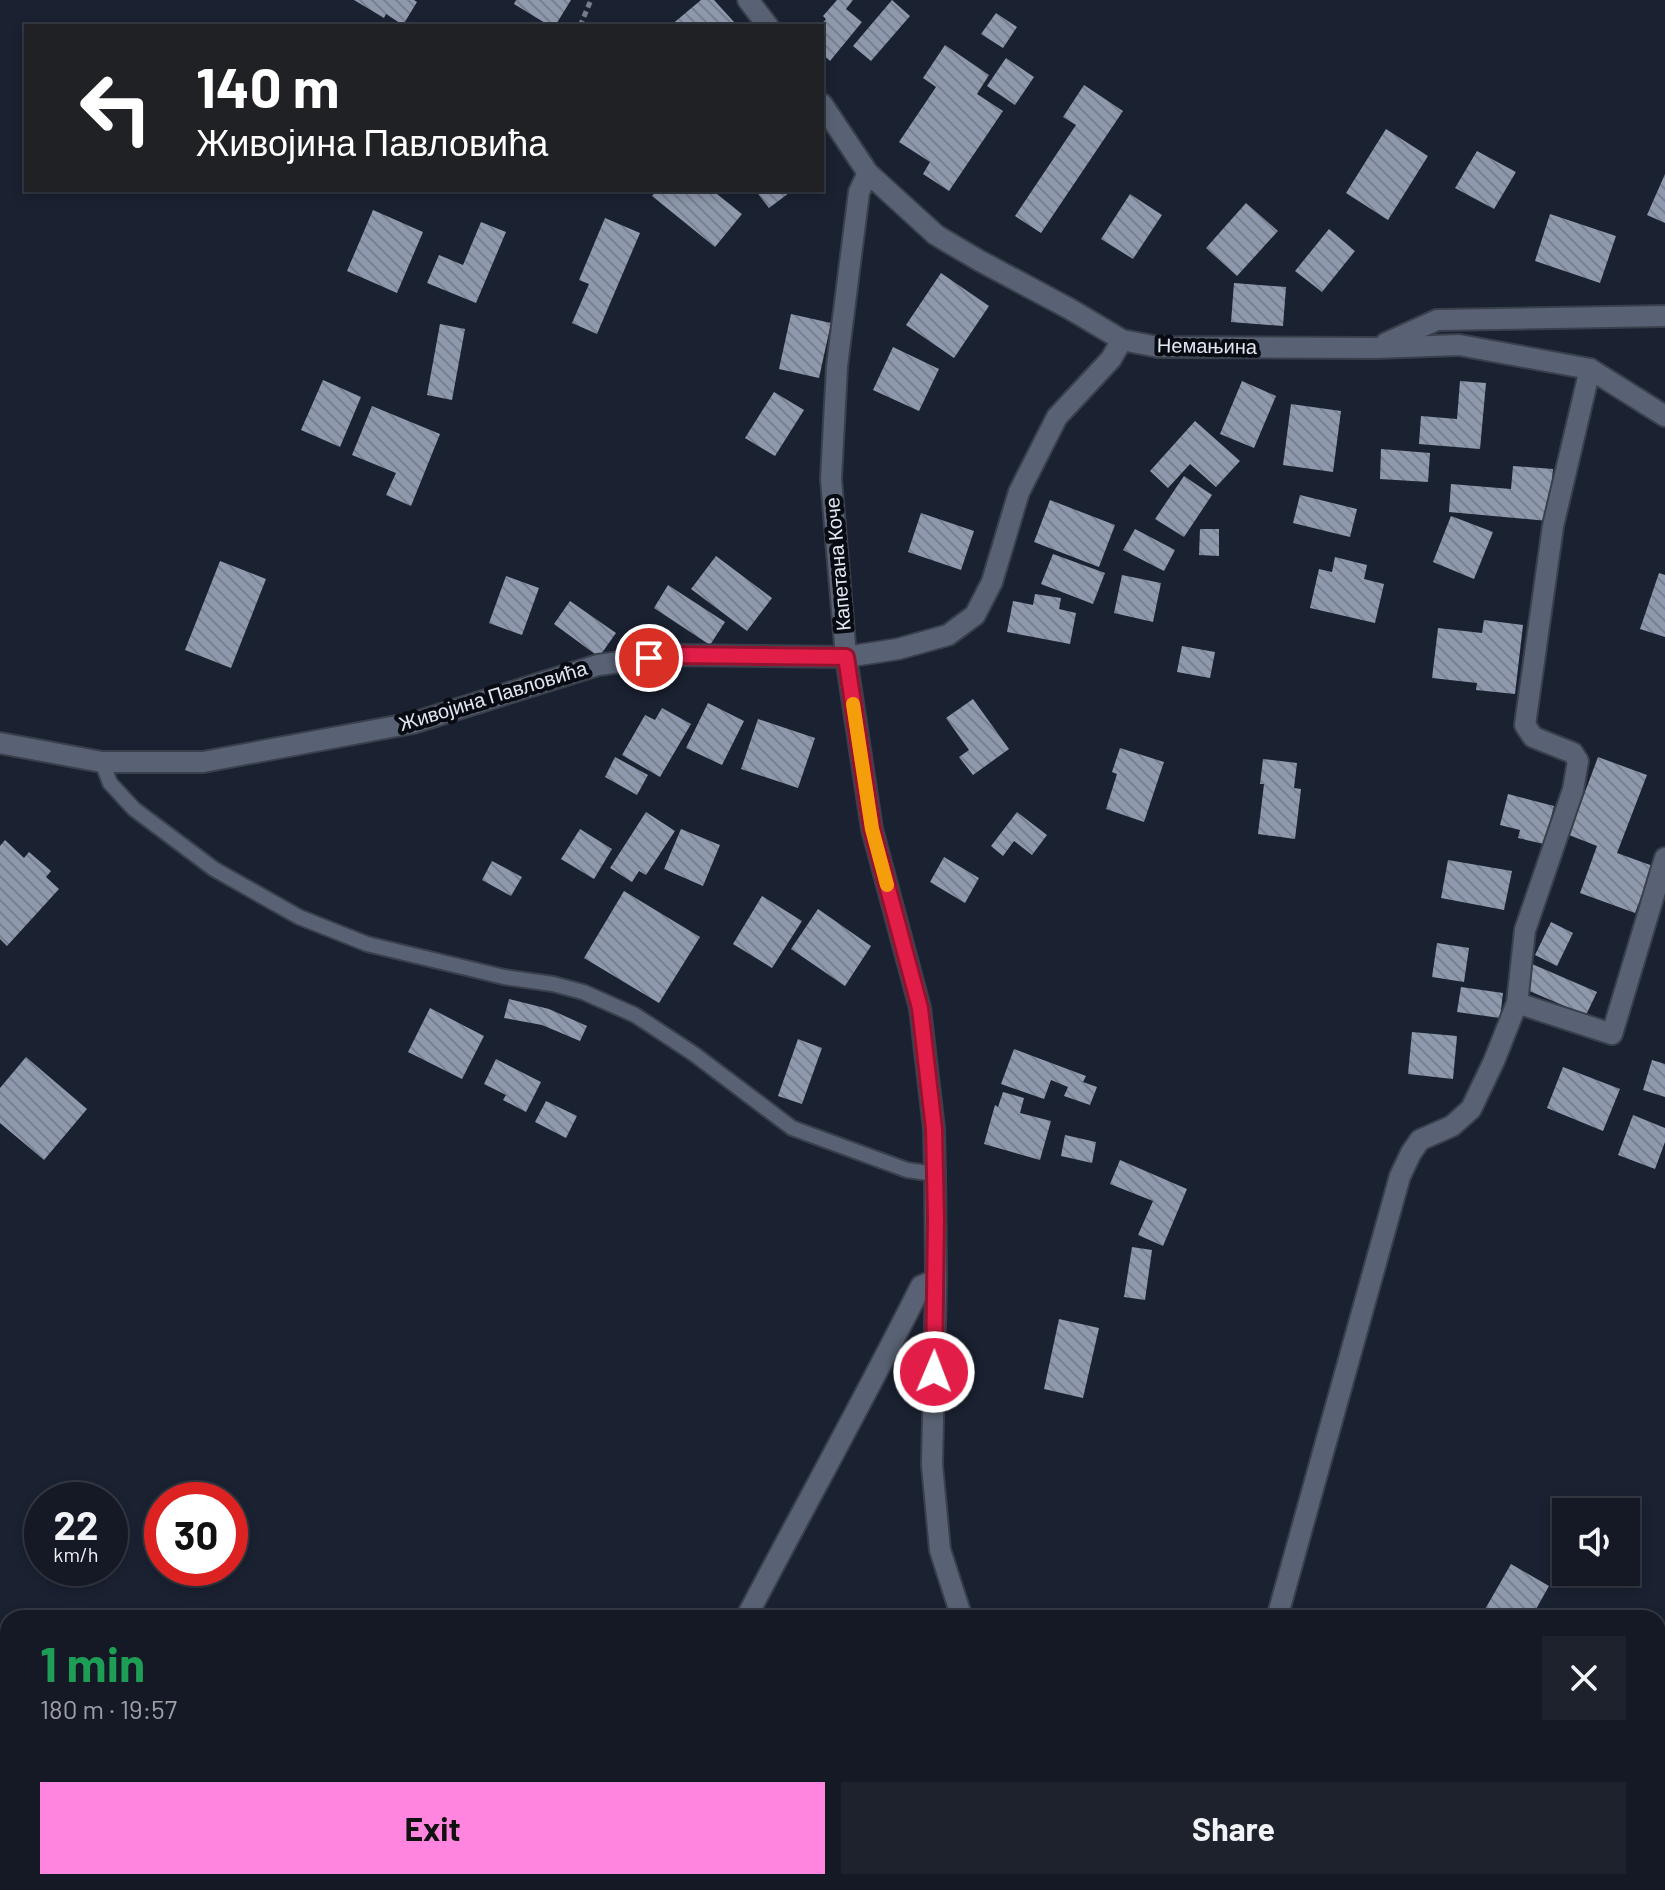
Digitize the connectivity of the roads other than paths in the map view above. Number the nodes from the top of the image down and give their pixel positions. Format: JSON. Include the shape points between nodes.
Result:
{"nodes":[{"id":1,"x":748,"y":0,"type":"edge"},
{"id":2,"x":766,"y":24,"type":"edge"},
{"id":3,"x":824,"y":107,"type":"edge"},
{"id":4,"x":868,"y":173,"type":"junction"},
{"id":5,"x":1665,"y":316,"type":"edge"},
{"id":6,"x":1122,"y":340,"type":"junction"},
{"id":7,"x":1375,"y":348,"type":"junction"},
{"id":8,"x":1590,"y":369,"type":"junction"},
{"id":9,"x":1665,"y":416,"type":"edge"},
{"id":10,"x":846,"y":657,"type":"junction"},
{"id":11,"x":0,"y":743,"type":"edge"},
{"id":12,"x":102,"y":762,"type":"junction"},
{"id":13,"x":1665,"y":858,"type":"edge"},
{"id":14,"x":1517,"y":1003,"type":"junction"},
{"id":15,"x":935,"y":1174,"type":"junction"},
{"id":16,"x":936,"y":1280,"type":"junction"},
{"id":17,"x":750,"y":1610,"type":"edge"},
{"id":18,"x":959,"y":1610,"type":"edge"},
{"id":19,"x":1279,"y":1610,"type":"edge"}],
"edges":[{"from":1,"to":2,"type":"street"},
{"from":3,"to":4,"type":"street","name":"Немањина"},
{"from":4,"to":6,"type":"street","name":"Немањина","via":[[936,235]]},
{"from":4,"to":10,"type":"street","name":"Капетана Коче","via":[[859,192],[837,366],[831,479]]},
{"from":5,"to":7,"type":"street","via":[[1437,320]]},
{"from":6,"to":7,"type":"street","name":"Немањина","via":[[1158,347]]},
{"from":6,"to":10,"type":"street","name":"Живојина Павловића","via":[[1057,417],[1019,492],[992,582],[975,615],[948,635]]},
{"from":7,"to":8,"type":"street","name":"Немањина","via":[[1459,345]]},
{"from":8,"to":9,"type":"street","name":"Немањина"},
{"from":8,"to":14,"type":"street","via":[[1553,526],[1525,725],[1533,737],[1573,753],[1578,761],[1525,930]]},
{"from":10,"to":12,"type":"street","name":"Живојина Павловића","via":[[674,655],[598,665],[413,723],[203,762]]},
{"from":10,"to":15,"type":"street","name":"Капетана Коче","via":[[872,829],[920,1008]]},
{"from":11,"to":12,"type":"street","name":"Живојина Павловића"},
{"from":12,"to":15,"type":"lane","via":[[110,783],[134,809],[214,869],[299,917],[367,944],[583,992],[635,1015],[792,1128],[907,1170]]},
{"from":13,"to":14,"type":"street","via":[[1612,1034]]},
{"from":14,"to":19,"type":"street","via":[[1471,1109],[1452,1126],[1420,1140],[1400,1176]]},
{"from":15,"to":16,"type":"street","name":"Капетана Коче"},
{"from":16,"to":17,"type":"street","via":[[921,1286]]},
{"from":16,"to":18,"type":"street","name":"Капетана Коче","via":[[932,1465],[940,1550]]}]}
